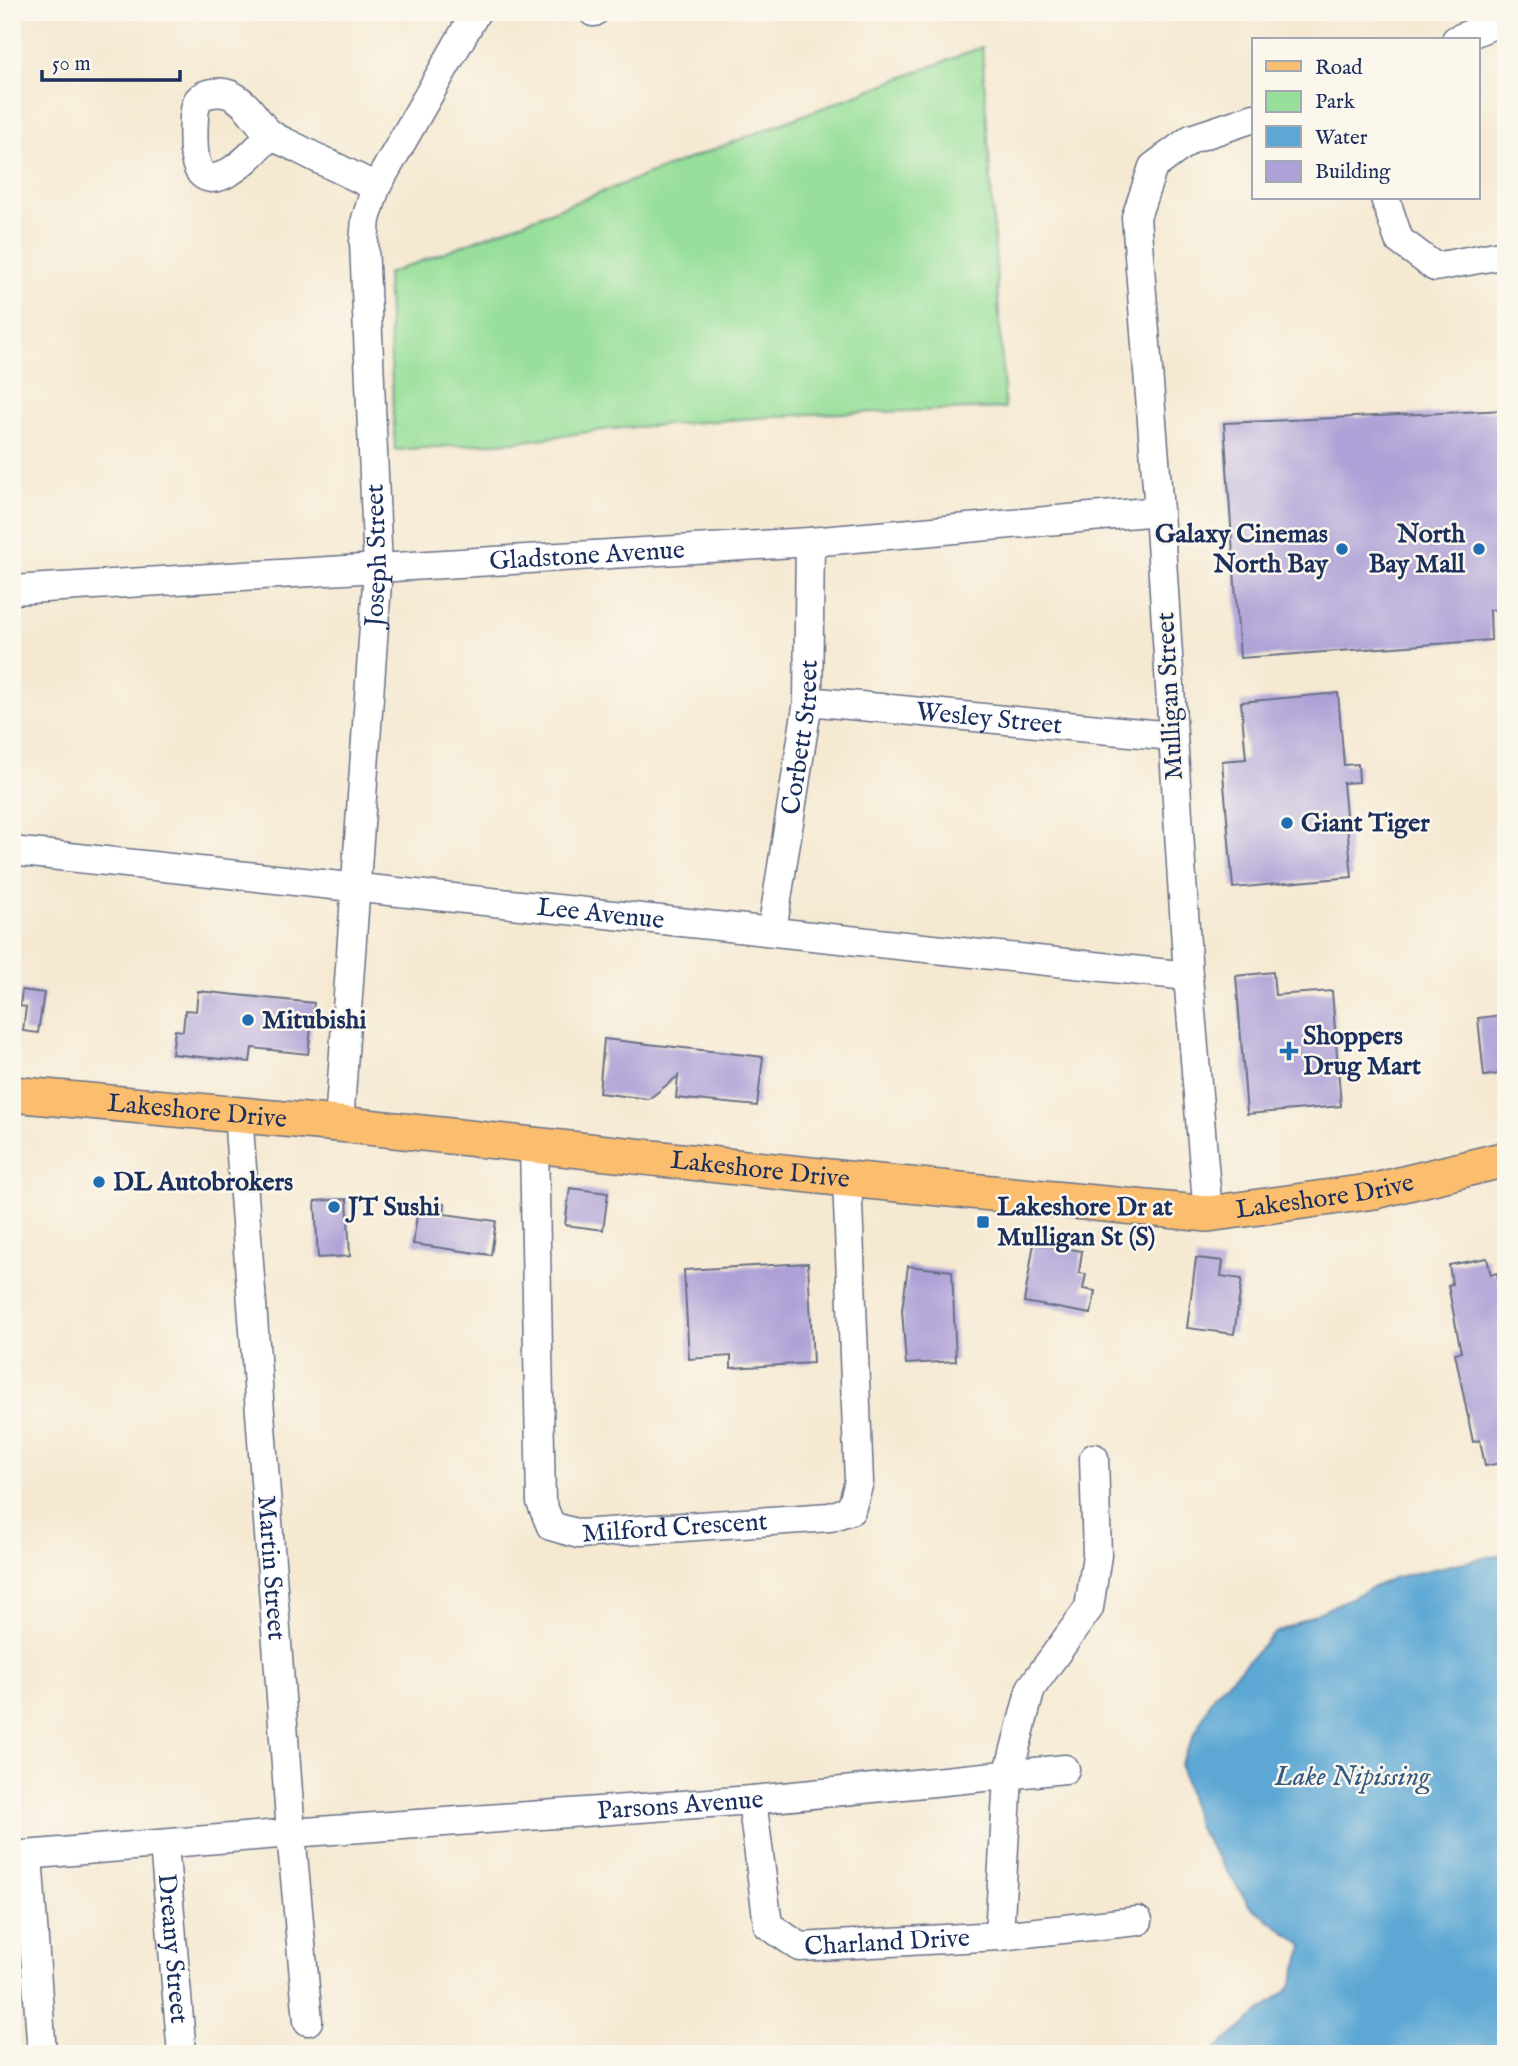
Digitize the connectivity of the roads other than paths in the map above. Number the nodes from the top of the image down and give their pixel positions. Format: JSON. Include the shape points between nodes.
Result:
{"nodes":[{"id":1,"x":476,"y":12,"type":"edge"},
{"id":2,"x":1506,"y":19,"type":"edge"},
{"id":3,"x":1461,"y":38,"type":"edge"},
{"id":4,"x":1252,"y":119,"type":"edge"},
{"id":5,"x":270,"y":134,"type":"dead end"},
{"id":6,"x":376,"y":187,"type":"junction"},
{"id":7,"x":1386,"y":200,"type":"edge"},
{"id":8,"x":1506,"y":254,"type":"edge"},
{"id":9,"x":1159,"y":511,"type":"junction"},
{"id":10,"x":810,"y":542,"type":"junction"},
{"id":11,"x":378,"y":569,"type":"junction"},
{"id":12,"x":12,"y":590,"type":"edge"},
{"id":13,"x":807,"y":701,"type":"junction"},
{"id":14,"x":1172,"y":736,"type":"junction"},
{"id":15,"x":12,"y":851,"type":"edge"},
{"id":16,"x":355,"y":887,"type":"junction"},
{"id":17,"x":772,"y":931,"type":"junction"},
{"id":18,"x":1188,"y":976,"type":"junction"},
{"id":19,"x":12,"y":1094,"type":"edge"},
{"id":20,"x":238,"y":1114,"type":"junction"},
{"id":21,"x":340,"y":1124,"type":"junction"},
{"id":22,"x":534,"y":1144,"type":"junction"},
{"id":23,"x":1506,"y":1159,"type":"edge"},
{"id":24,"x":847,"y":1179,"type":"junction"},
{"id":25,"x":1208,"y":1214,"type":"junction"},
{"id":26,"x":1094,"y":1458,"type":"dead end"},
{"id":27,"x":1065,"y":1769,"type":"dead end"},
{"id":28,"x":1007,"y":1776,"type":"junction"},
{"id":29,"x":752,"y":1800,"type":"junction"},
{"id":30,"x":291,"y":1833,"type":"junction"},
{"id":31,"x":164,"y":1844,"type":"junction"},
{"id":32,"x":20,"y":1856,"type":"edge"},
{"id":33,"x":1138,"y":1921,"type":"dead end"},
{"id":34,"x":999,"y":1936,"type":"junction"},
{"id":35,"x":308,"y":2021,"type":"dead end"},
{"id":36,"x":42,"y":2054,"type":"edge"},
{"id":37,"x":182,"y":2054,"type":"edge"}],
"edges":[{"from":1,"to":6,"type":"street","name":"Joseph Street"},
{"from":2,"to":3,"type":"street"},
{"from":4,"to":9,"type":"street","name":"Mulligan Street","via":[[1191,139],[1153,167],[1136,217]]},
{"from":5,"to":6,"type":"street"},
{"from":6,"to":11,"type":"street","name":"Joseph Street","via":[[364,242]]},
{"from":7,"to":8,"type":"street","via":[[1399,240],[1435,267]]},
{"from":9,"to":10,"type":"street","name":"Gladstone Avenue"},
{"from":9,"to":14,"type":"street","name":"Mulligan Street"},
{"from":10,"to":11,"type":"street","name":"Gladstone Avenue"},
{"from":10,"to":13,"type":"street","name":"Corbett Street"},
{"from":11,"to":12,"type":"street","name":"Gladstone Avenue"},
{"from":11,"to":16,"type":"street","name":"Joseph Street"},
{"from":13,"to":14,"type":"street","name":"Wesley Street"},
{"from":13,"to":17,"type":"street","name":"Corbett Street"},
{"from":14,"to":18,"type":"street","name":"Mulligan Street"},
{"from":15,"to":16,"type":"street","name":"Lee Avenue"},
{"from":16,"to":17,"type":"street","name":"Lee Avenue"},
{"from":16,"to":21,"type":"street","name":"Joseph Street"},
{"from":17,"to":18,"type":"street","name":"Lee Avenue"},
{"from":18,"to":25,"type":"street","name":"Mulligan Street"},
{"from":19,"to":20,"type":"main road","name":"Lakeshore Drive"},
{"from":20,"to":21,"type":"main road","name":"Lakeshore Drive"},
{"from":20,"to":30,"type":"street","name":"Martin Street"},
{"from":21,"to":22,"type":"main road","name":"Lakeshore Drive"},
{"from":22,"to":24,"type":"main road","name":"Lakeshore Drive"},
{"from":22,"to":24,"type":"street","name":"Milford Crescent","via":[[541,1502],[551,1526],[579,1534],[830,1517],[851,1510],[859,1482]]},
{"from":23,"to":25,"type":"main road","name":"Lakeshore Drive","via":[[1375,1191]]},
{"from":24,"to":25,"type":"main road","name":"Lakeshore Drive"},
{"from":26,"to":28,"type":"street","via":[[1097,1555],[1089,1608],[1031,1688]]},
{"from":27,"to":28,"type":"street","name":"Parsons Avenue"},
{"from":28,"to":29,"type":"street","name":"Parsons Avenue"},
{"from":28,"to":34,"type":"street"},
{"from":29,"to":30,"type":"street","name":"Parsons Avenue"},
{"from":29,"to":34,"type":"street","name":"Charland Drive","via":[[768,1925],[800,1947]]},
{"from":30,"to":31,"type":"street","name":"Parsons Avenue"},
{"from":30,"to":35,"type":"street","name":"Martin Street"},
{"from":31,"to":32,"type":"street","name":"Parsons Avenue"},
{"from":31,"to":37,"type":"street","name":"Dreany Street"},
{"from":32,"to":36,"type":"street"},
{"from":33,"to":34,"type":"street","name":"Charland Drive"}]}
